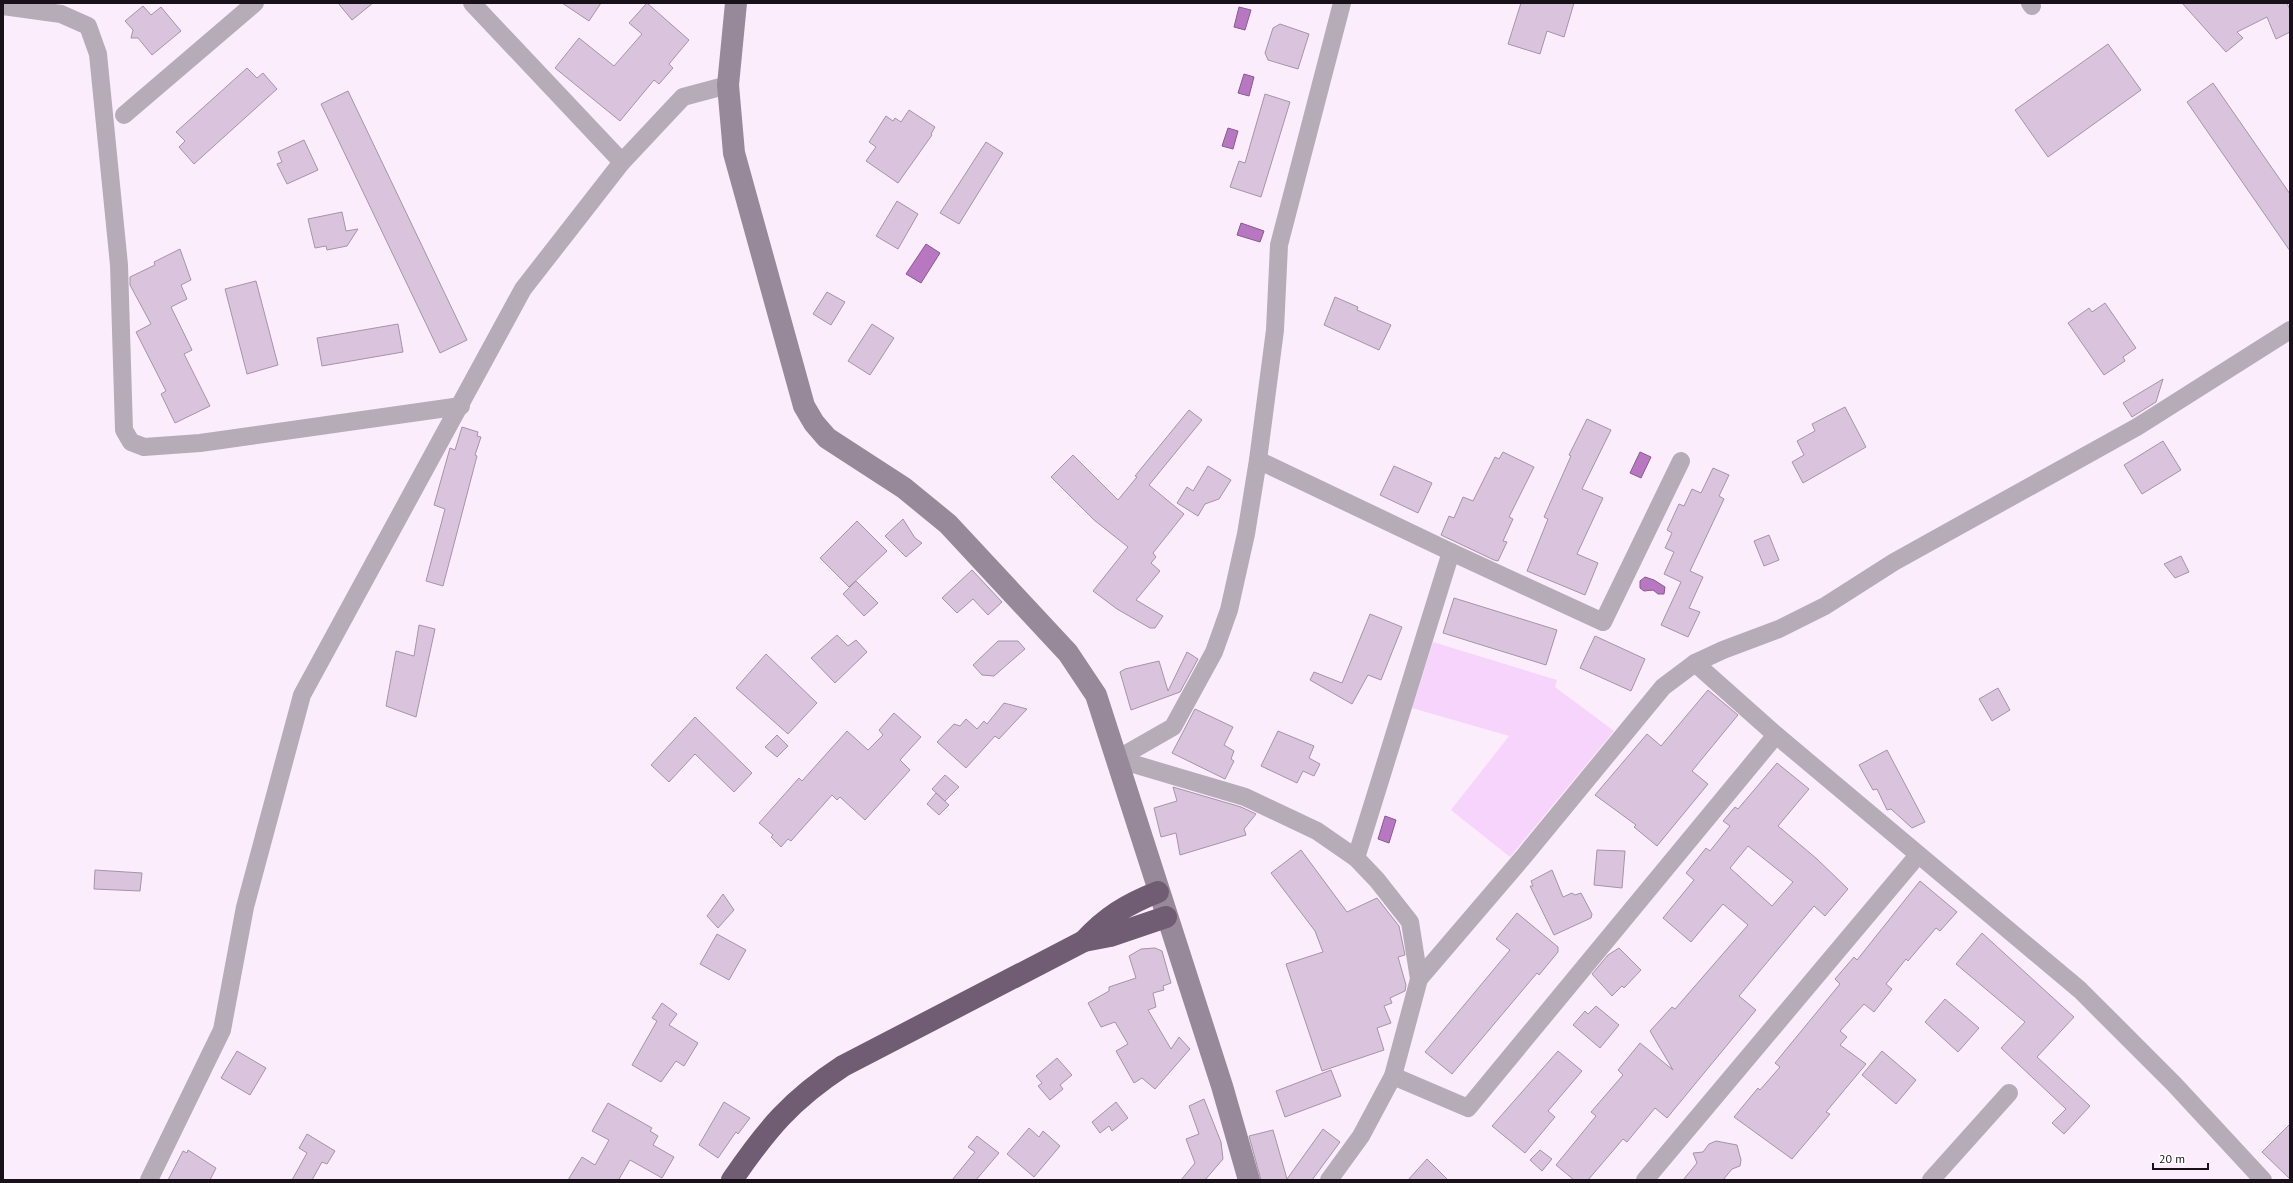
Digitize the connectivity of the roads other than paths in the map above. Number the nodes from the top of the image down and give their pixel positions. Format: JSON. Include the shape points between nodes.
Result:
{"nodes":[{"id":1,"x":256,"y":3,"type":"edge"},
{"id":2,"x":472,"y":3,"type":"edge"},
{"id":3,"x":736,"y":3,"type":"edge"},
{"id":4,"x":1342,"y":3,"type":"edge"},
{"id":5,"x":3,"y":6,"type":"edge"},
{"id":6,"x":728,"y":85,"type":"junction"},
{"id":7,"x":124,"y":115,"type":"dead end"},
{"id":8,"x":622,"y":162,"type":"junction"},
{"id":9,"x":2290,"y":330,"type":"edge"},
{"id":10,"x":461,"y":406,"type":"junction"},
{"id":11,"x":1258,"y":460,"type":"junction"},
{"id":12,"x":1681,"y":461,"type":"dead end"},
{"id":13,"x":1451,"y":552,"type":"junction"},
{"id":14,"x":1696,"y":663,"type":"junction"},
{"id":15,"x":1776,"y":735,"type":"junction"},
{"id":16,"x":1117,"y":759,"type":"junction"},
{"id":17,"x":1356,"y":858,"type":"junction"},
{"id":18,"x":1913,"y":861,"type":"dead end"},
{"id":19,"x":1158,"y":892,"type":"junction"},
{"id":20,"x":1166,"y":917,"type":"junction"},
{"id":21,"x":1084,"y":940,"type":"junction"},
{"id":22,"x":1419,"y":979,"type":"junction"},
{"id":23,"x":1393,"y":1076,"type":"junction"},
{"id":24,"x":2009,"y":1093,"type":"dead end"},
{"id":25,"x":149,"y":1180,"type":"edge"},
{"id":26,"x":732,"y":1180,"type":"edge"},
{"id":27,"x":1250,"y":1180,"type":"edge"},
{"id":28,"x":1328,"y":1180,"type":"edge"},
{"id":29,"x":1645,"y":1180,"type":"edge"},
{"id":30,"x":1931,"y":1180,"type":"edge"},
{"id":31,"x":2263,"y":1180,"type":"edge"}],
"edges":[{"from":1,"to":7,"type":"street"},
{"from":2,"to":8,"type":"street"},
{"from":3,"to":6,"type":"street"},
{"from":4,"to":11,"type":"street","via":[[1279,245],[1275,330]]},
{"from":5,"to":10,"type":"street","via":[[61,14],[88,26],[98,54],[119,265],[124,430],[131,442],[144,447],[200,443]]},
{"from":6,"to":8,"type":"street","via":[[683,97]]},
{"from":6,"to":16,"type":"street","via":[[734,153],[804,406],[827,438],[904,488],[948,524],[1040,621],[1068,653],[1096,695]]},
{"from":8,"to":10,"type":"street","via":[[523,289]]},
{"from":9,"to":14,"type":"street","via":[[2137,427],[1894,562],[1825,606],[1778,629]]},
{"from":10,"to":25,"type":"street","via":[[400,512],[302,695],[245,907],[222,1030]]},
{"from":11,"to":13,"type":"street"},
{"from":11,"to":16,"type":"street","via":[[1246,534],[1229,610],[1214,652],[1173,727]]},
{"from":12,"to":13,"type":"street","via":[[1602,622]]},
{"from":13,"to":17,"type":"street"},
{"from":14,"to":15,"type":"street"},
{"from":14,"to":22,"type":"street","via":[[1663,687]]},
{"from":15,"to":23,"type":"street","via":[[1468,1108]]},
{"from":15,"to":31,"type":"street","via":[[2080,990],[2174,1084]]},
{"from":16,"to":17,"type":"street","via":[[1245,797],[1317,831]]},
{"from":16,"to":19,"type":"street"},
{"from":17,"to":22,"type":"street","via":[[1410,922]]},
{"from":18,"to":29,"type":"street"},
{"from":19,"to":20,"type":"street"},
{"from":19,"to":21,"type":"highway","via":[[1114,913],[1102,921]]},
{"from":20,"to":21,"type":"highway","via":[[1110,936]]},
{"from":20,"to":27,"type":"street"},
{"from":21,"to":26,"type":"highway","via":[[862,1055],[817,1083],[794,1101],[773,1123]]},
{"from":22,"to":23,"type":"street"},
{"from":23,"to":28,"type":"street","via":[[1361,1136]]},
{"from":24,"to":30,"type":"street"}]}
